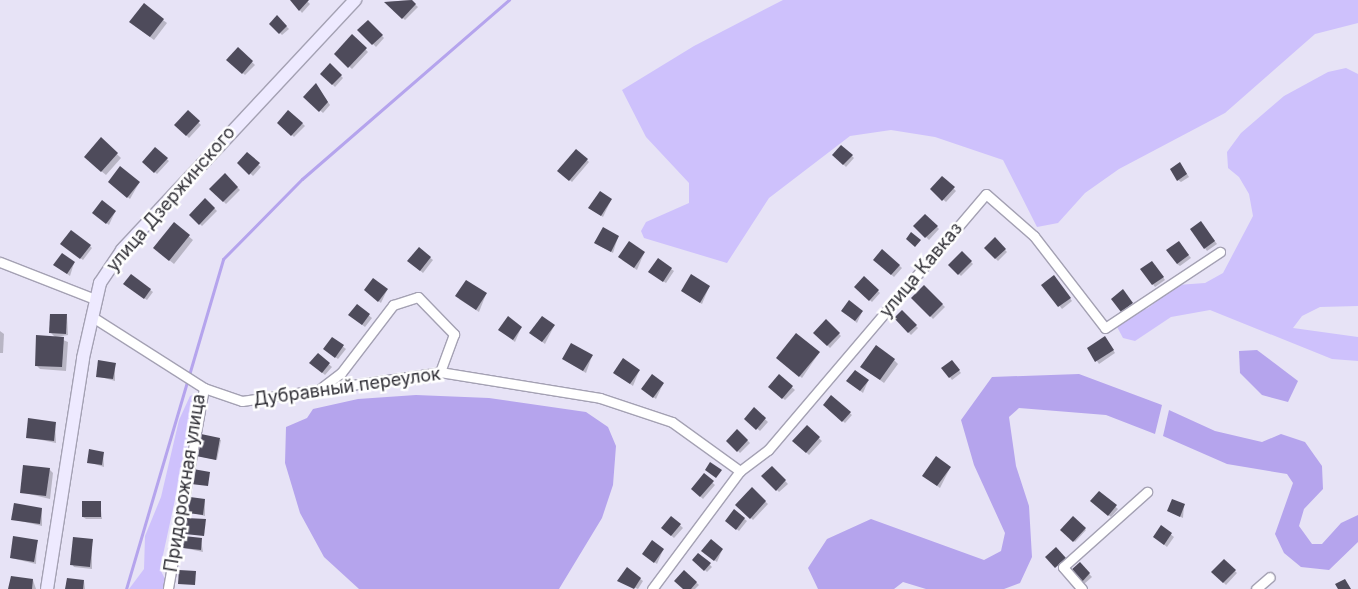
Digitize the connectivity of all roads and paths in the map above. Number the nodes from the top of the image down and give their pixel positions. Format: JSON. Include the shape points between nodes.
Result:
{"nodes":[{"id":1,"x":356,"y":0,"type":"edge"},
{"id":2,"x":1220,"y":252,"type":"dead end"},
{"id":3,"x":0,"y":262,"type":"edge"},
{"id":4,"x":95,"y":299,"type":"junction"},
{"id":5,"x":91,"y":316,"type":"junction"},
{"id":6,"x":440,"y":372,"type":"junction"},
{"id":7,"x":204,"y":388,"type":"junction"},
{"id":8,"x":320,"y":389,"type":"junction"},
{"id":9,"x":740,"y":471,"type":"junction"},
{"id":10,"x":1147,"y":492,"type":"dead end"},
{"id":11,"x":1270,"y":577,"type":"dead end"},
{"id":12,"x":47,"y":589,"type":"edge"},
{"id":13,"x":168,"y":589,"type":"edge"},
{"id":14,"x":652,"y":589,"type":"edge"},
{"id":15,"x":1082,"y":589,"type":"edge"},
{"id":16,"x":1256,"y":589,"type":"edge"}],
"edges":[{"from":1,"to":4,"type":"main road","name":"улица Дзержинского","via":[[122,250]]},
{"from":2,"to":9,"type":"street","name":"улица Кавказ","via":[[1105,328],[1034,236],[986,194],[768,450]]},
{"from":3,"to":4,"type":"street"},
{"from":4,"to":5,"type":"main road","name":"улица Дзержинского"},
{"from":5,"to":7,"type":"street","name":"Придорожная улица"},
{"from":5,"to":12,"type":"main road","name":"улица Дзержинского"},
{"from":6,"to":8,"type":"street","name":"Дубравный переулок"},
{"from":6,"to":8,"type":"street","via":[[454,334],[418,297],[394,305],[341,373]]},
{"from":6,"to":9,"type":"street","name":"Дубравный переулок","via":[[618,404],[672,422]]},
{"from":7,"to":8,"type":"street","name":"Дубравный переулок","via":[[242,401]]},
{"from":7,"to":13,"type":"street","name":"Придорожная улица"},
{"from":9,"to":14,"type":"street","name":"улица Кавказ"},
{"from":10,"to":15,"type":"street","via":[[1062,567]]},
{"from":11,"to":16,"type":"street"}]}
